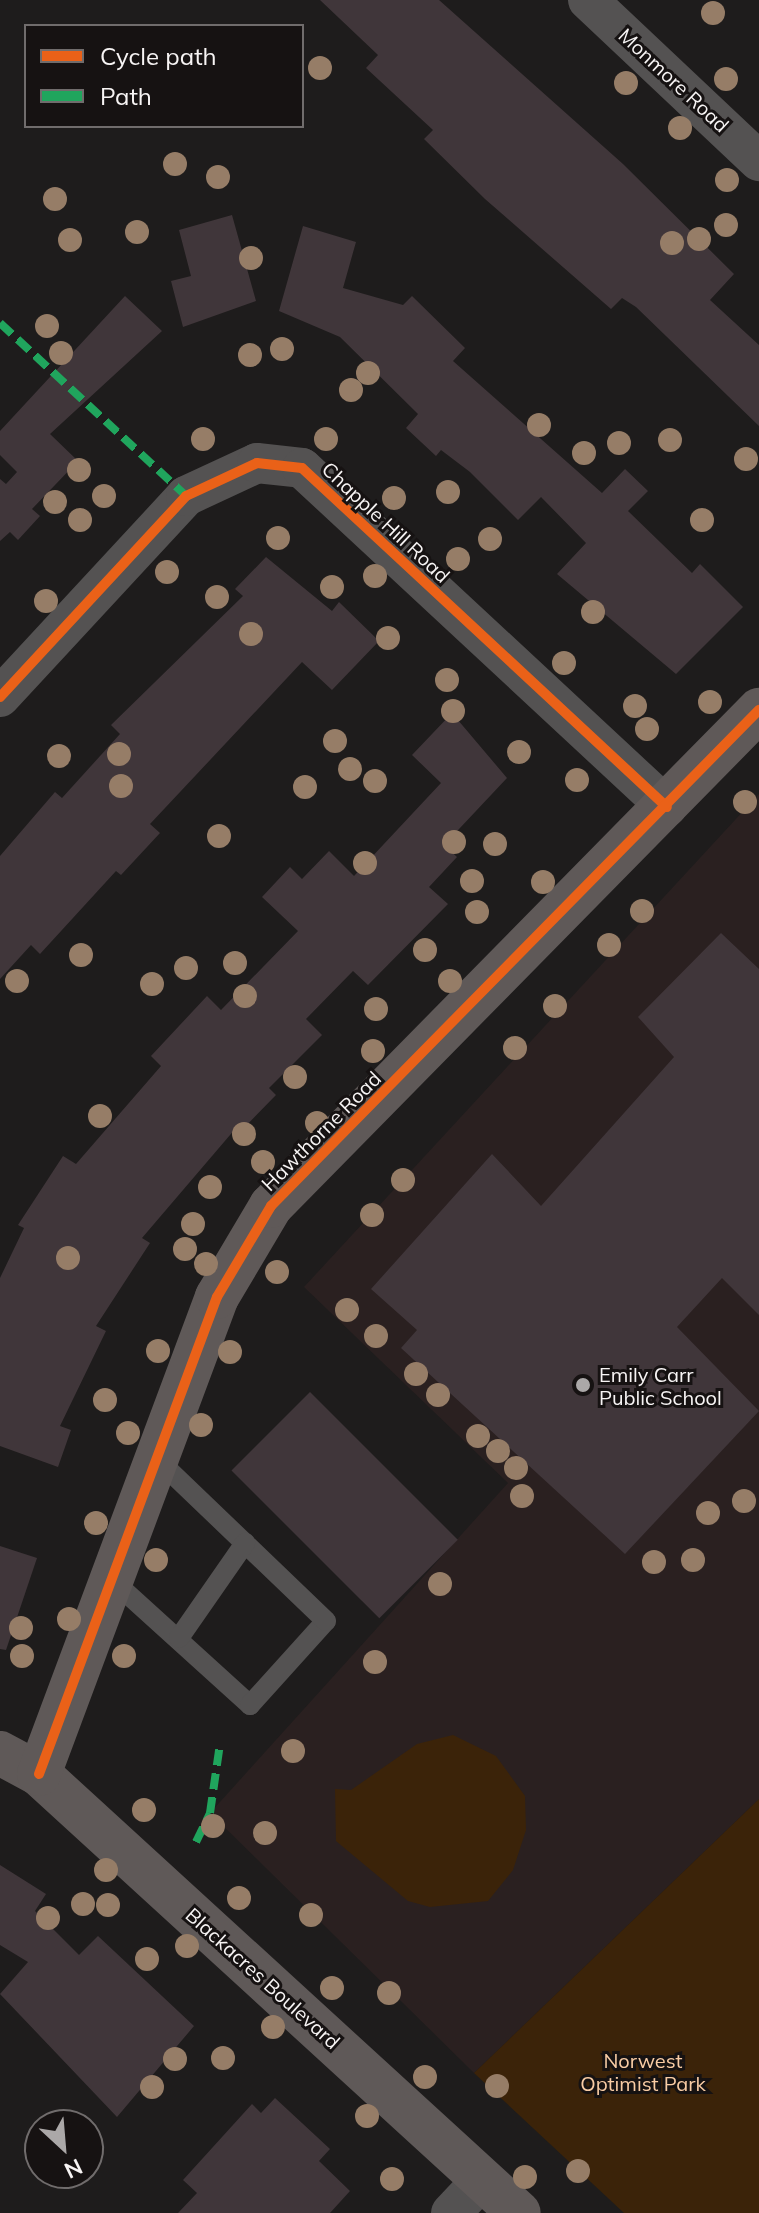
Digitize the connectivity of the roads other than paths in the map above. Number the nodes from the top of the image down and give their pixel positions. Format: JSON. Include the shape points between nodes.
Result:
{"nodes":[{"id":1,"x":588,"y":0,"type":"edge"},
{"id":2,"x":759,"y":161,"type":"edge"},
{"id":3,"x":0,"y":697,"type":"edge"},
{"id":4,"x":759,"y":710,"type":"edge"},
{"id":5,"x":667,"y":807,"type":"junction"},
{"id":6,"x":155,"y":1457,"type":"junction"},
{"id":7,"x":245,"y":1543,"type":"junction"},
{"id":8,"x":110,"y":1578,"type":"junction"},
{"id":9,"x":179,"y":1638,"type":"junction"},
{"id":10,"x":0,"y":1753,"type":"edge"},
{"id":11,"x":39,"y":1774,"type":"junction"},
{"id":12,"x":483,"y":2179,"type":"junction"},
{"id":13,"x":451,"y":2213,"type":"edge"},
{"id":14,"x":519,"y":2213,"type":"edge"}],
"edges":[{"from":1,"to":2,"type":"street","name":"Monmore Road"},
{"from":3,"to":5,"type":"street","name":"Chapple Hill Road","via":[[186,496],[257,463],[302,468]]},
{"from":4,"to":5,"type":"street","name":"Hawthorne Road"},
{"from":5,"to":6,"type":"street","name":"Hawthorne Road","via":[[271,1206],[217,1297]]},
{"from":6,"to":7,"type":"lane"},
{"from":6,"to":8,"type":"street","name":"Hawthorne Road"},
{"from":7,"to":9,"type":"lane"},
{"from":7,"to":9,"type":"lane","via":[[326,1621],[250,1705]]},
{"from":8,"to":9,"type":"lane"},
{"from":8,"to":11,"type":"street","name":"Hawthorne Road"},
{"from":10,"to":11,"type":"street","name":"Blackacres Boulevard"},
{"from":11,"to":12,"type":"street","name":"Blackacres Boulevard"},
{"from":12,"to":13,"type":"street"},
{"from":12,"to":14,"type":"street","name":"Blackacres Boulevard"}]}
